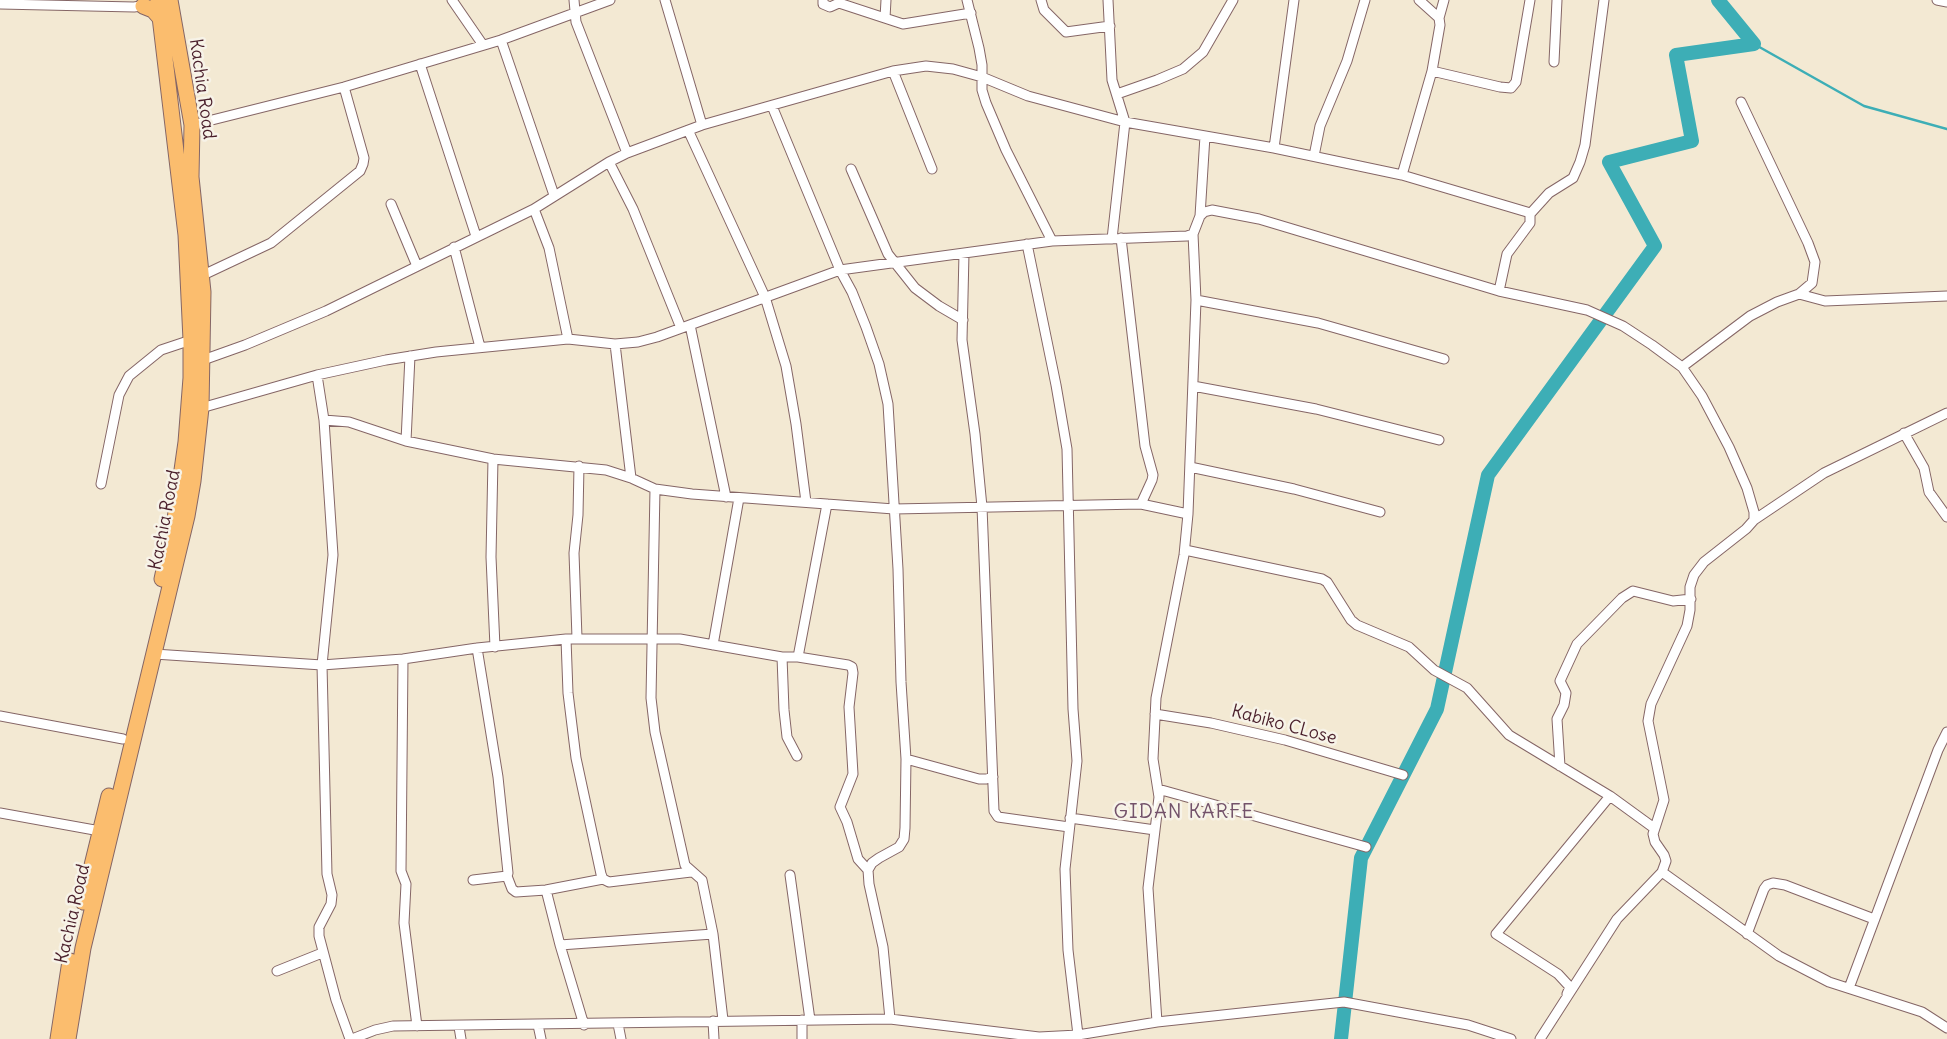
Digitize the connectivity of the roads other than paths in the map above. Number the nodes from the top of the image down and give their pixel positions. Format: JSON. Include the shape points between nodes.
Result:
{"nodes":[{"id":1,"x":118,"y":0,"type":"edge"},
{"id":2,"x":158,"y":0,"type":"edge"},
{"id":3,"x":170,"y":0,"type":"edge"},
{"id":4,"x":452,"y":0,"type":"edge"},
{"id":5,"x":574,"y":0,"type":"edge"},
{"id":6,"x":610,"y":0,"type":"edge"},
{"id":7,"x":665,"y":0,"type":"edge"},
{"id":8,"x":822,"y":0,"type":"edge"},
{"id":9,"x":886,"y":0,"type":"edge"},
{"id":10,"x":968,"y":0,"type":"edge"},
{"id":11,"x":1041,"y":0,"type":"edge"},
{"id":12,"x":1108,"y":0,"type":"edge"},
{"id":13,"x":1233,"y":0,"type":"edge"},
{"id":14,"x":1294,"y":0,"type":"edge"},
{"id":15,"x":1365,"y":0,"type":"edge"},
{"id":16,"x":1418,"y":0,"type":"edge"},
{"id":17,"x":1444,"y":0,"type":"edge"},
{"id":18,"x":1530,"y":0,"type":"edge"},
{"id":19,"x":1557,"y":0,"type":"edge"},
{"id":20,"x":1604,"y":0,"type":"edge"},
{"id":21,"x":1937,"y":0,"type":"edge"},
{"id":22,"x":1947,"y":2,"type":"edge"},
{"id":23,"x":0,"y":4,"type":"edge"},
{"id":24,"x":126,"y":6,"type":"junction"},
{"id":25,"x":143,"y":6,"type":"junction"},
{"id":26,"x":576,"y":13,"type":"junction"},
{"id":27,"x":971,"y":13,"type":"junction"},
{"id":28,"x":160,"y":18,"type":"junction"},
{"id":29,"x":884,"y":18,"type":"junction"},
{"id":30,"x":1439,"y":18,"type":"junction"},
{"id":31,"x":1110,"y":26,"type":"junction"},
{"id":32,"x":501,"y":40,"type":"junction"},
{"id":33,"x":483,"y":45,"type":"junction"},
{"id":34,"x":1554,"y":62,"type":"dead end"},
{"id":35,"x":420,"y":64,"type":"junction"},
{"id":36,"x":893,"y":71,"type":"junction"},
{"id":37,"x":1432,"y":71,"type":"junction"},
{"id":38,"x":982,"y":77,"type":"junction"},
{"id":39,"x":344,"y":86,"type":"junction"},
{"id":40,"x":1117,"y":94,"type":"junction"},
{"id":41,"x":1741,"y":102,"type":"dead end"},
{"id":42,"x":772,"y":106,"type":"junction"},
{"id":43,"x":1125,"y":122,"type":"junction"},
{"id":44,"x":192,"y":125,"type":"junction"},
{"id":45,"x":702,"y":125,"type":"junction"},
{"id":46,"x":688,"y":130,"type":"junction"},
{"id":47,"x":1205,"y":136,"type":"junction"},
{"id":48,"x":1274,"y":148,"type":"junction"},
{"id":49,"x":627,"y":153,"type":"junction"},
{"id":50,"x":1314,"y":156,"type":"junction"},
{"id":51,"x":609,"y":162,"type":"junction"},
{"id":52,"x":851,"y":169,"type":"dead end"},
{"id":53,"x":932,"y":169,"type":"dead end"},
{"id":54,"x":1402,"y":175,"type":"junction"},
{"id":55,"x":554,"y":195,"type":"junction"},
{"id":56,"x":391,"y":204,"type":"dead end"},
{"id":57,"x":534,"y":209,"type":"junction"},
{"id":58,"x":1530,"y":214,"type":"junction"},
{"id":59,"x":1200,"y":216,"type":"junction"},
{"id":60,"x":1193,"y":234,"type":"junction"},
{"id":61,"x":476,"y":236,"type":"junction"},
{"id":62,"x":1116,"y":238,"type":"junction"},
{"id":63,"x":1052,"y":241,"type":"junction"},
{"id":64,"x":1027,"y":244,"type":"junction"},
{"id":65,"x":454,"y":247,"type":"junction"},
{"id":66,"x":964,"y":253,"type":"junction"},
{"id":67,"x":894,"y":262,"type":"junction"},
{"id":68,"x":417,"y":266,"type":"junction"},
{"id":69,"x":840,"y":270,"type":"junction"},
{"id":70,"x":201,"y":276,"type":"junction"},
{"id":71,"x":1499,"y":291,"type":"junction"},
{"id":72,"x":1800,"y":294,"type":"junction"},
{"id":73,"x":1947,"y":296,"type":"edge"},
{"id":74,"x":765,"y":297,"type":"junction"},
{"id":75,"x":1196,"y":300,"type":"junction"},
{"id":76,"x":963,"y":320,"type":"junction"},
{"id":77,"x":690,"y":325,"type":"junction"},
{"id":78,"x":681,"y":328,"type":"junction"},
{"id":79,"x":568,"y":339,"type":"junction"},
{"id":80,"x":191,"y":340,"type":"junction"},
{"id":81,"x":615,"y":344,"type":"junction"},
{"id":82,"x":480,"y":347,"type":"junction"},
{"id":83,"x":410,"y":356,"type":"junction"},
{"id":84,"x":1444,"y":359,"type":"dead end"},
{"id":85,"x":203,"y":360,"type":"junction"},
{"id":86,"x":1682,"y":367,"type":"junction"},
{"id":87,"x":317,"y":375,"type":"junction"},
{"id":88,"x":1193,"y":386,"type":"junction"},
{"id":89,"x":201,"y":408,"type":"junction"},
{"id":90,"x":1947,"y":413,"type":"edge"},
{"id":91,"x":324,"y":420,"type":"junction"},
{"id":92,"x":1904,"y":434,"type":"junction"},
{"id":93,"x":1439,"y":440,"type":"dead end"},
{"id":94,"x":406,"y":441,"type":"junction"},
{"id":95,"x":493,"y":459,"type":"junction"},
{"id":96,"x":578,"y":466,"type":"junction"},
{"id":97,"x":1190,"y":467,"type":"junction"},
{"id":98,"x":631,"y":478,"type":"junction"},
{"id":99,"x":101,"y":484,"type":"dead end"},
{"id":100,"x":655,"y":489,"type":"junction"},
{"id":101,"x":726,"y":497,"type":"junction"},
{"id":102,"x":739,"y":498,"type":"junction"},
{"id":103,"x":806,"y":502,"type":"junction"},
{"id":104,"x":827,"y":504,"type":"junction"},
{"id":105,"x":1069,"y":504,"type":"junction"},
{"id":106,"x":1141,"y":504,"type":"junction"},
{"id":107,"x":982,"y":507,"type":"junction"},
{"id":108,"x":894,"y":510,"type":"junction"},
{"id":109,"x":1380,"y":512,"type":"dead end"},
{"id":110,"x":1188,"y":514,"type":"junction"},
{"id":111,"x":1947,"y":517,"type":"edge"},
{"id":112,"x":1754,"y":520,"type":"junction"},
{"id":113,"x":1185,"y":550,"type":"junction"},
{"id":114,"x":1691,"y":599,"type":"junction"},
{"id":115,"x":577,"y":638,"type":"junction"},
{"id":116,"x":566,"y":639,"type":"junction"},
{"id":117,"x":652,"y":639,"type":"junction"},
{"id":118,"x":713,"y":644,"type":"junction"},
{"id":119,"x":494,"y":646,"type":"junction"},
{"id":120,"x":478,"y":648,"type":"junction"},
{"id":121,"x":154,"y":654,"type":"junction"},
{"id":122,"x":782,"y":657,"type":"junction"},
{"id":123,"x":798,"y":657,"type":"junction"},
{"id":124,"x":403,"y":659,"type":"junction"},
{"id":125,"x":322,"y":665,"type":"junction"},
{"id":126,"x":1156,"y":714,"type":"junction"},
{"id":127,"x":0,"y":716,"type":"edge"},
{"id":128,"x":1947,"y":732,"type":"edge"},
{"id":129,"x":123,"y":739,"type":"junction"},
{"id":130,"x":797,"y":756,"type":"dead end"},
{"id":131,"x":906,"y":759,"type":"junction"},
{"id":132,"x":1560,"y":766,"type":"junction"},
{"id":133,"x":1403,"y":775,"type":"dead end"},
{"id":134,"x":993,"y":777,"type":"junction"},
{"id":135,"x":1158,"y":789,"type":"junction"},
{"id":136,"x":114,"y":796,"type":"junction"},
{"id":137,"x":1610,"y":796,"type":"junction"},
{"id":138,"x":0,"y":813,"type":"edge"},
{"id":139,"x":1070,"y":822,"type":"junction"},
{"id":140,"x":1654,"y":828,"type":"junction"},
{"id":141,"x":1155,"y":830,"type":"junction"},
{"id":142,"x":100,"y":831,"type":"junction"},
{"id":143,"x":1366,"y":847,"type":"dead end"},
{"id":144,"x":868,"y":870,"type":"junction"},
{"id":145,"x":691,"y":872,"type":"junction"},
{"id":146,"x":1662,"y":872,"type":"junction"},
{"id":147,"x":790,"y":875,"type":"dead end"},
{"id":148,"x":507,"y":876,"type":"junction"},
{"id":149,"x":604,"y":879,"type":"junction"},
{"id":150,"x":472,"y":880,"type":"dead end"},
{"id":151,"x":546,"y":890,"type":"junction"},
{"id":152,"x":1874,"y":920,"type":"junction"},
{"id":153,"x":713,"y":934,"type":"junction"},
{"id":154,"x":1747,"y":934,"type":"junction"},
{"id":155,"x":560,"y":945,"type":"junction"},
{"id":156,"x":322,"y":953,"type":"junction"},
{"id":157,"x":277,"y":971,"type":"dead end"},
{"id":158,"x":1849,"y":988,"type":"junction"},
{"id":159,"x":1558,"y":1009,"type":"junction"},
{"id":160,"x":890,"y":1019,"type":"junction"},
{"id":161,"x":723,"y":1020,"type":"junction"},
{"id":162,"x":806,"y":1020,"type":"junction"},
{"id":163,"x":713,"y":1021,"type":"junction"},
{"id":164,"x":1156,"y":1022,"type":"junction"},
{"id":165,"x":618,"y":1024,"type":"junction"},
{"id":166,"x":538,"y":1025,"type":"junction"},
{"id":167,"x":584,"y":1025,"type":"junction"},
{"id":168,"x":417,"y":1026,"type":"junction"},
{"id":169,"x":459,"y":1027,"type":"junction"},
{"id":170,"x":1947,"y":1028,"type":"edge"},
{"id":171,"x":1078,"y":1034,"type":"junction"},
{"id":172,"x":1038,"y":1038,"type":"edge"},
{"id":173,"x":58,"y":1039,"type":"edge"},
{"id":174,"x":68,"y":1039,"type":"edge"},
{"id":175,"x":351,"y":1039,"type":"edge"},
{"id":176,"x":461,"y":1039,"type":"edge"},
{"id":177,"x":541,"y":1039,"type":"edge"},
{"id":178,"x":622,"y":1039,"type":"edge"},
{"id":179,"x":714,"y":1039,"type":"edge"},
{"id":180,"x":802,"y":1039,"type":"edge"},
{"id":181,"x":1511,"y":1039,"type":"edge"},
{"id":182,"x":1540,"y":1039,"type":"edge"}],
"edges":[{"from":1,"to":24,"type":"street"},
{"from":2,"to":25,"type":"street"},
{"from":2,"to":28,"type":"highway","name":"Kachia Road"},
{"from":3,"to":44,"type":"highway","name":"Kachia Road"},
{"from":4,"to":33,"type":"street"},
{"from":5,"to":26,"type":"street"},
{"from":6,"to":26,"type":"street"},
{"from":7,"to":45,"type":"street"},
{"from":8,"to":29,"type":"street","via":[[823,4],[839,4]]},
{"from":9,"to":29,"type":"street"},
{"from":10,"to":27,"type":"street"},
{"from":11,"to":31,"type":"street","via":[[1044,10],[1066,32]]},
{"from":12,"to":31,"type":"street"},
{"from":13,"to":40,"type":"street","via":[[1203,52],[1183,69]]},
{"from":14,"to":48,"type":"street"},
{"from":15,"to":50,"type":"street","via":[[1347,61],[1320,126]]},
{"from":16,"to":30,"type":"street"},
{"from":17,"to":30,"type":"street"},
{"from":18,"to":37,"type":"street","via":[[1516,82],[1510,88]]},
{"from":19,"to":34,"type":"street"},
{"from":20,"to":58,"type":"street","via":[[1580,162],[1574,178],[1549,193]]},
{"from":21,"to":22,"type":"street"},
{"from":23,"to":24,"type":"street"},
{"from":24,"to":25,"type":"street"},
{"from":25,"to":28,"type":"highway"},
{"from":26,"to":32,"type":"street"},
{"from":26,"to":49,"type":"street","via":[[576,22]]},
{"from":27,"to":29,"type":"street","via":[[902,24]]},
{"from":27,"to":38,"type":"street"},
{"from":28,"to":80,"type":"highway","name":"Kachia Road","via":[[186,235]]},
{"from":30,"to":37,"type":"street"},
{"from":31,"to":40,"type":"street","via":[[1112,80]]},
{"from":32,"to":33,"type":"street"},
{"from":32,"to":55,"type":"street"},
{"from":33,"to":35,"type":"street"},
{"from":35,"to":39,"type":"street"},
{"from":35,"to":61,"type":"street"},
{"from":36,"to":38,"type":"street","via":[[926,66]]},
{"from":36,"to":42,"type":"street"},
{"from":36,"to":53,"type":"street"},
{"from":37,"to":54,"type":"street"},
{"from":38,"to":43,"type":"street","via":[[1028,96]]},
{"from":38,"to":63,"type":"street","via":[[986,103],[1006,150]]},
{"from":39,"to":44,"type":"street"},
{"from":39,"to":70,"type":"street","via":[[364,158],[360,171],[271,243]]},
{"from":40,"to":43,"type":"street"},
{"from":41,"to":72,"type":"street","via":[[1815,262],[1812,283]]},
{"from":42,"to":45,"type":"street"},
{"from":42,"to":69,"type":"street"},
{"from":43,"to":47,"type":"street"},
{"from":43,"to":62,"type":"street"},
{"from":44,"to":70,"type":"highway","name":"Kachia Road","via":[[191,177]]},
{"from":45,"to":46,"type":"street"},
{"from":46,"to":49,"type":"street"},
{"from":46,"to":74,"type":"street"},
{"from":47,"to":48,"type":"street"},
{"from":47,"to":59,"type":"street"},
{"from":48,"to":50,"type":"street"},
{"from":49,"to":51,"type":"street"},
{"from":50,"to":54,"type":"street"},
{"from":51,"to":55,"type":"street"},
{"from":51,"to":78,"type":"street","via":[[633,209]]},
{"from":52,"to":67,"type":"street","via":[[882,244]]},
{"from":54,"to":58,"type":"street"},
{"from":55,"to":57,"type":"street"},
{"from":56,"to":68,"type":"street"},
{"from":57,"to":61,"type":"street"},
{"from":57,"to":79,"type":"street","via":[[549,248]]},
{"from":58,"to":71,"type":"street","via":[[1530,223],[1507,254]]},
{"from":59,"to":60,"type":"street"},
{"from":59,"to":71,"type":"street","via":[[1212,210],[1259,219]]},
{"from":60,"to":62,"type":"street"},
{"from":60,"to":75,"type":"street"},
{"from":61,"to":65,"type":"street"},
{"from":62,"to":63,"type":"street"},
{"from":62,"to":106,"type":"street","via":[[1145,446],[1153,475]]},
{"from":63,"to":64,"type":"street"},
{"from":64,"to":66,"type":"street"},
{"from":64,"to":105,"type":"street","via":[[1067,449]]},
{"from":65,"to":68,"type":"street"},
{"from":65,"to":82,"type":"street"},
{"from":66,"to":67,"type":"street"},
{"from":66,"to":76,"type":"street"},
{"from":67,"to":69,"type":"street"},
{"from":67,"to":76,"type":"street","via":[[915,288]]},
{"from":68,"to":85,"type":"street","via":[[326,312]]},
{"from":69,"to":74,"type":"street"},
{"from":69,"to":108,"type":"street","via":[[852,292],[879,364],[888,404]]},
{"from":70,"to":85,"type":"highway","name":"Kachia Road"},
{"from":71,"to":86,"type":"street","via":[[1587,310],[1623,326]]},
{"from":72,"to":73,"type":"street","via":[[1825,301]]},
{"from":72,"to":86,"type":"street","via":[[1750,316]]},
{"from":74,"to":77,"type":"street"},
{"from":74,"to":103,"type":"street","via":[[786,366]]},
{"from":75,"to":84,"type":"street","via":[[1318,323]]},
{"from":75,"to":88,"type":"street"},
{"from":76,"to":107,"type":"street","via":[[962,340]]},
{"from":77,"to":78,"type":"street"},
{"from":77,"to":101,"type":"street"},
{"from":78,"to":81,"type":"street","via":[[638,342]]},
{"from":79,"to":81,"type":"street"},
{"from":79,"to":82,"type":"street"},
{"from":80,"to":99,"type":"street","via":[[161,350],[129,376],[119,395]]},
{"from":80,"to":129,"type":"highway","name":"Kachia Road","via":[[187,434],[176,511]]},
{"from":81,"to":98,"type":"street"},
{"from":82,"to":83,"type":"street"},
{"from":83,"to":87,"type":"street"},
{"from":83,"to":94,"type":"street"},
{"from":85,"to":89,"type":"highway","name":"Kachia Road"},
{"from":86,"to":112,"type":"street","via":[[1702,396],[1729,447],[1747,488]]},
{"from":87,"to":89,"type":"street"},
{"from":87,"to":91,"type":"street"},
{"from":88,"to":93,"type":"street","via":[[1316,409]]},
{"from":88,"to":97,"type":"street"},
{"from":89,"to":121,"type":"highway","name":"Kachia Road","via":[[187,516]]},
{"from":90,"to":92,"type":"street"},
{"from":91,"to":94,"type":"street","via":[[349,422]]},
{"from":91,"to":125,"type":"street","via":[[333,555]]},
{"from":92,"to":111,"type":"street","via":[[1924,468],[1929,492]]},
{"from":92,"to":112,"type":"street","via":[[1824,473]]},
{"from":94,"to":95,"type":"street"},
{"from":95,"to":96,"type":"street"},
{"from":95,"to":119,"type":"street","via":[[491,557]]},
{"from":96,"to":98,"type":"street"},
{"from":96,"to":115,"type":"street","via":[[574,553]]},
{"from":97,"to":109,"type":"street","via":[[1294,489]]},
{"from":97,"to":110,"type":"street"},
{"from":98,"to":100,"type":"street"},
{"from":100,"to":101,"type":"street"},
{"from":100,"to":117,"type":"street"},
{"from":101,"to":102,"type":"street"},
{"from":102,"to":103,"type":"street"},
{"from":102,"to":118,"type":"street"},
{"from":103,"to":104,"type":"street"},
{"from":104,"to":108,"type":"street"},
{"from":104,"to":123,"type":"street"},
{"from":105,"to":106,"type":"street"},
{"from":105,"to":107,"type":"street"},
{"from":105,"to":139,"type":"street","via":[[1077,761]]},
{"from":106,"to":110,"type":"street"},
{"from":107,"to":108,"type":"street"},
{"from":107,"to":134,"type":"street"},
{"from":108,"to":131,"type":"street"},
{"from":110,"to":113,"type":"street"},
{"from":112,"to":114,"type":"street","via":[[1704,562],[1694,575]]},
{"from":113,"to":126,"type":"street","via":[[1156,698]]},
{"from":113,"to":132,"type":"street","via":[[1322,579],[1356,625],[1409,647],[1434,670],[1467,688],[1506,733]]},
{"from":114,"to":132,"type":"street","via":[[1673,601],[1633,591],[1577,644],[1560,681],[1566,693],[1557,719]]},
{"from":114,"to":140,"type":"street","via":[[1687,626],[1651,704],[1648,720],[1664,800]]},
{"from":115,"to":116,"type":"street"},
{"from":115,"to":117,"type":"street"},
{"from":116,"to":119,"type":"street"},
{"from":116,"to":149,"type":"street","via":[[568,693],[576,758]]},
{"from":117,"to":118,"type":"street"},
{"from":117,"to":145,"type":"street","via":[[651,698],[655,732],[685,866]]},
{"from":118,"to":122,"type":"street"},
{"from":119,"to":120,"type":"street"},
{"from":120,"to":124,"type":"street"},
{"from":120,"to":148,"type":"street","via":[[498,777]]},
{"from":121,"to":125,"type":"street"},
{"from":121,"to":136,"type":"highway","name":"Kachia Road"},
{"from":122,"to":123,"type":"street"},
{"from":122,"to":130,"type":"street","via":[[787,737]]},
{"from":123,"to":144,"type":"street","via":[[848,665],[854,673],[849,708],[853,774],[840,807],[854,852]]},
{"from":124,"to":125,"type":"street"},
{"from":124,"to":168,"type":"street","via":[[402,871],[406,884],[404,923]]},
{"from":125,"to":156,"type":"street","via":[[327,874],[332,894],[331,904],[319,927]]},
{"from":126,"to":133,"type":"street","name":"Kabiko CLose","via":[[1285,740]]},
{"from":126,"to":135,"type":"street","via":[[1153,759]]},
{"from":127,"to":129,"type":"street"},
{"from":128,"to":152,"type":"street"},
{"from":129,"to":136,"type":"highway","name":"Kachia Road"},
{"from":131,"to":134,"type":"street","via":[[979,779]]},
{"from":131,"to":144,"type":"street","via":[[904,839],[899,847]]},
{"from":132,"to":137,"type":"street"},
{"from":134,"to":139,"type":"street","via":[[993,804],[998,817]]},
{"from":135,"to":141,"type":"street"},
{"from":135,"to":143,"type":"street"},
{"from":136,"to":142,"type":"highway","name":"Kachia Road"},
{"from":136,"to":174,"type":"highway","name":"Kachia Road"},
{"from":137,"to":140,"type":"street"},
{"from":137,"to":159,"type":"street","via":[[1496,934],[1558,974],[1570,987]]},
{"from":138,"to":142,"type":"street"},
{"from":139,"to":141,"type":"street"},
{"from":139,"to":171,"type":"street","via":[[1064,869]]},
{"from":140,"to":146,"type":"street","via":[[1655,842],[1666,861]]},
{"from":141,"to":164,"type":"street","via":[[1148,888]]},
{"from":142,"to":173,"type":"highway","name":"Kachia Road","via":[[65,984]]},
{"from":144,"to":160,"type":"street","via":[[883,947]]},
{"from":145,"to":149,"type":"street","via":[[609,882]]},
{"from":145,"to":153,"type":"street","via":[[702,880]]},
{"from":146,"to":154,"type":"street"},
{"from":146,"to":159,"type":"street","via":[[1617,919]]},
{"from":147,"to":162,"type":"street"},
{"from":148,"to":150,"type":"street"},
{"from":148,"to":151,"type":"street","via":[[516,892]]},
{"from":149,"to":151,"type":"street"},
{"from":151,"to":155,"type":"street"},
{"from":152,"to":154,"type":"street","via":[[1774,883],[1764,890]]},
{"from":152,"to":158,"type":"street"},
{"from":153,"to":155,"type":"street"},
{"from":153,"to":161,"type":"street"},
{"from":154,"to":158,"type":"street","via":[[1779,956],[1829,982]]},
{"from":155,"to":167,"type":"street"},
{"from":156,"to":157,"type":"street"},
{"from":156,"to":175,"type":"street"},
{"from":158,"to":170,"type":"street","via":[[1922,1012]]},
{"from":159,"to":182,"type":"street"},
{"from":160,"to":162,"type":"street"},
{"from":160,"to":172,"type":"street"},
{"from":161,"to":162,"type":"street"},
{"from":161,"to":163,"type":"street"},
{"from":162,"to":180,"type":"street"},
{"from":163,"to":165,"type":"street"},
{"from":163,"to":179,"type":"street"},
{"from":164,"to":171,"type":"street"},
{"from":164,"to":181,"type":"street","via":[[1344,1002],[1468,1025]]},
{"from":165,"to":167,"type":"street"},
{"from":165,"to":178,"type":"street"},
{"from":166,"to":167,"type":"street"},
{"from":166,"to":169,"type":"street"},
{"from":166,"to":177,"type":"street"},
{"from":168,"to":169,"type":"street"},
{"from":168,"to":175,"type":"street","via":[[393,1026]]},
{"from":169,"to":176,"type":"street"},
{"from":171,"to":172,"type":"street"}]}
